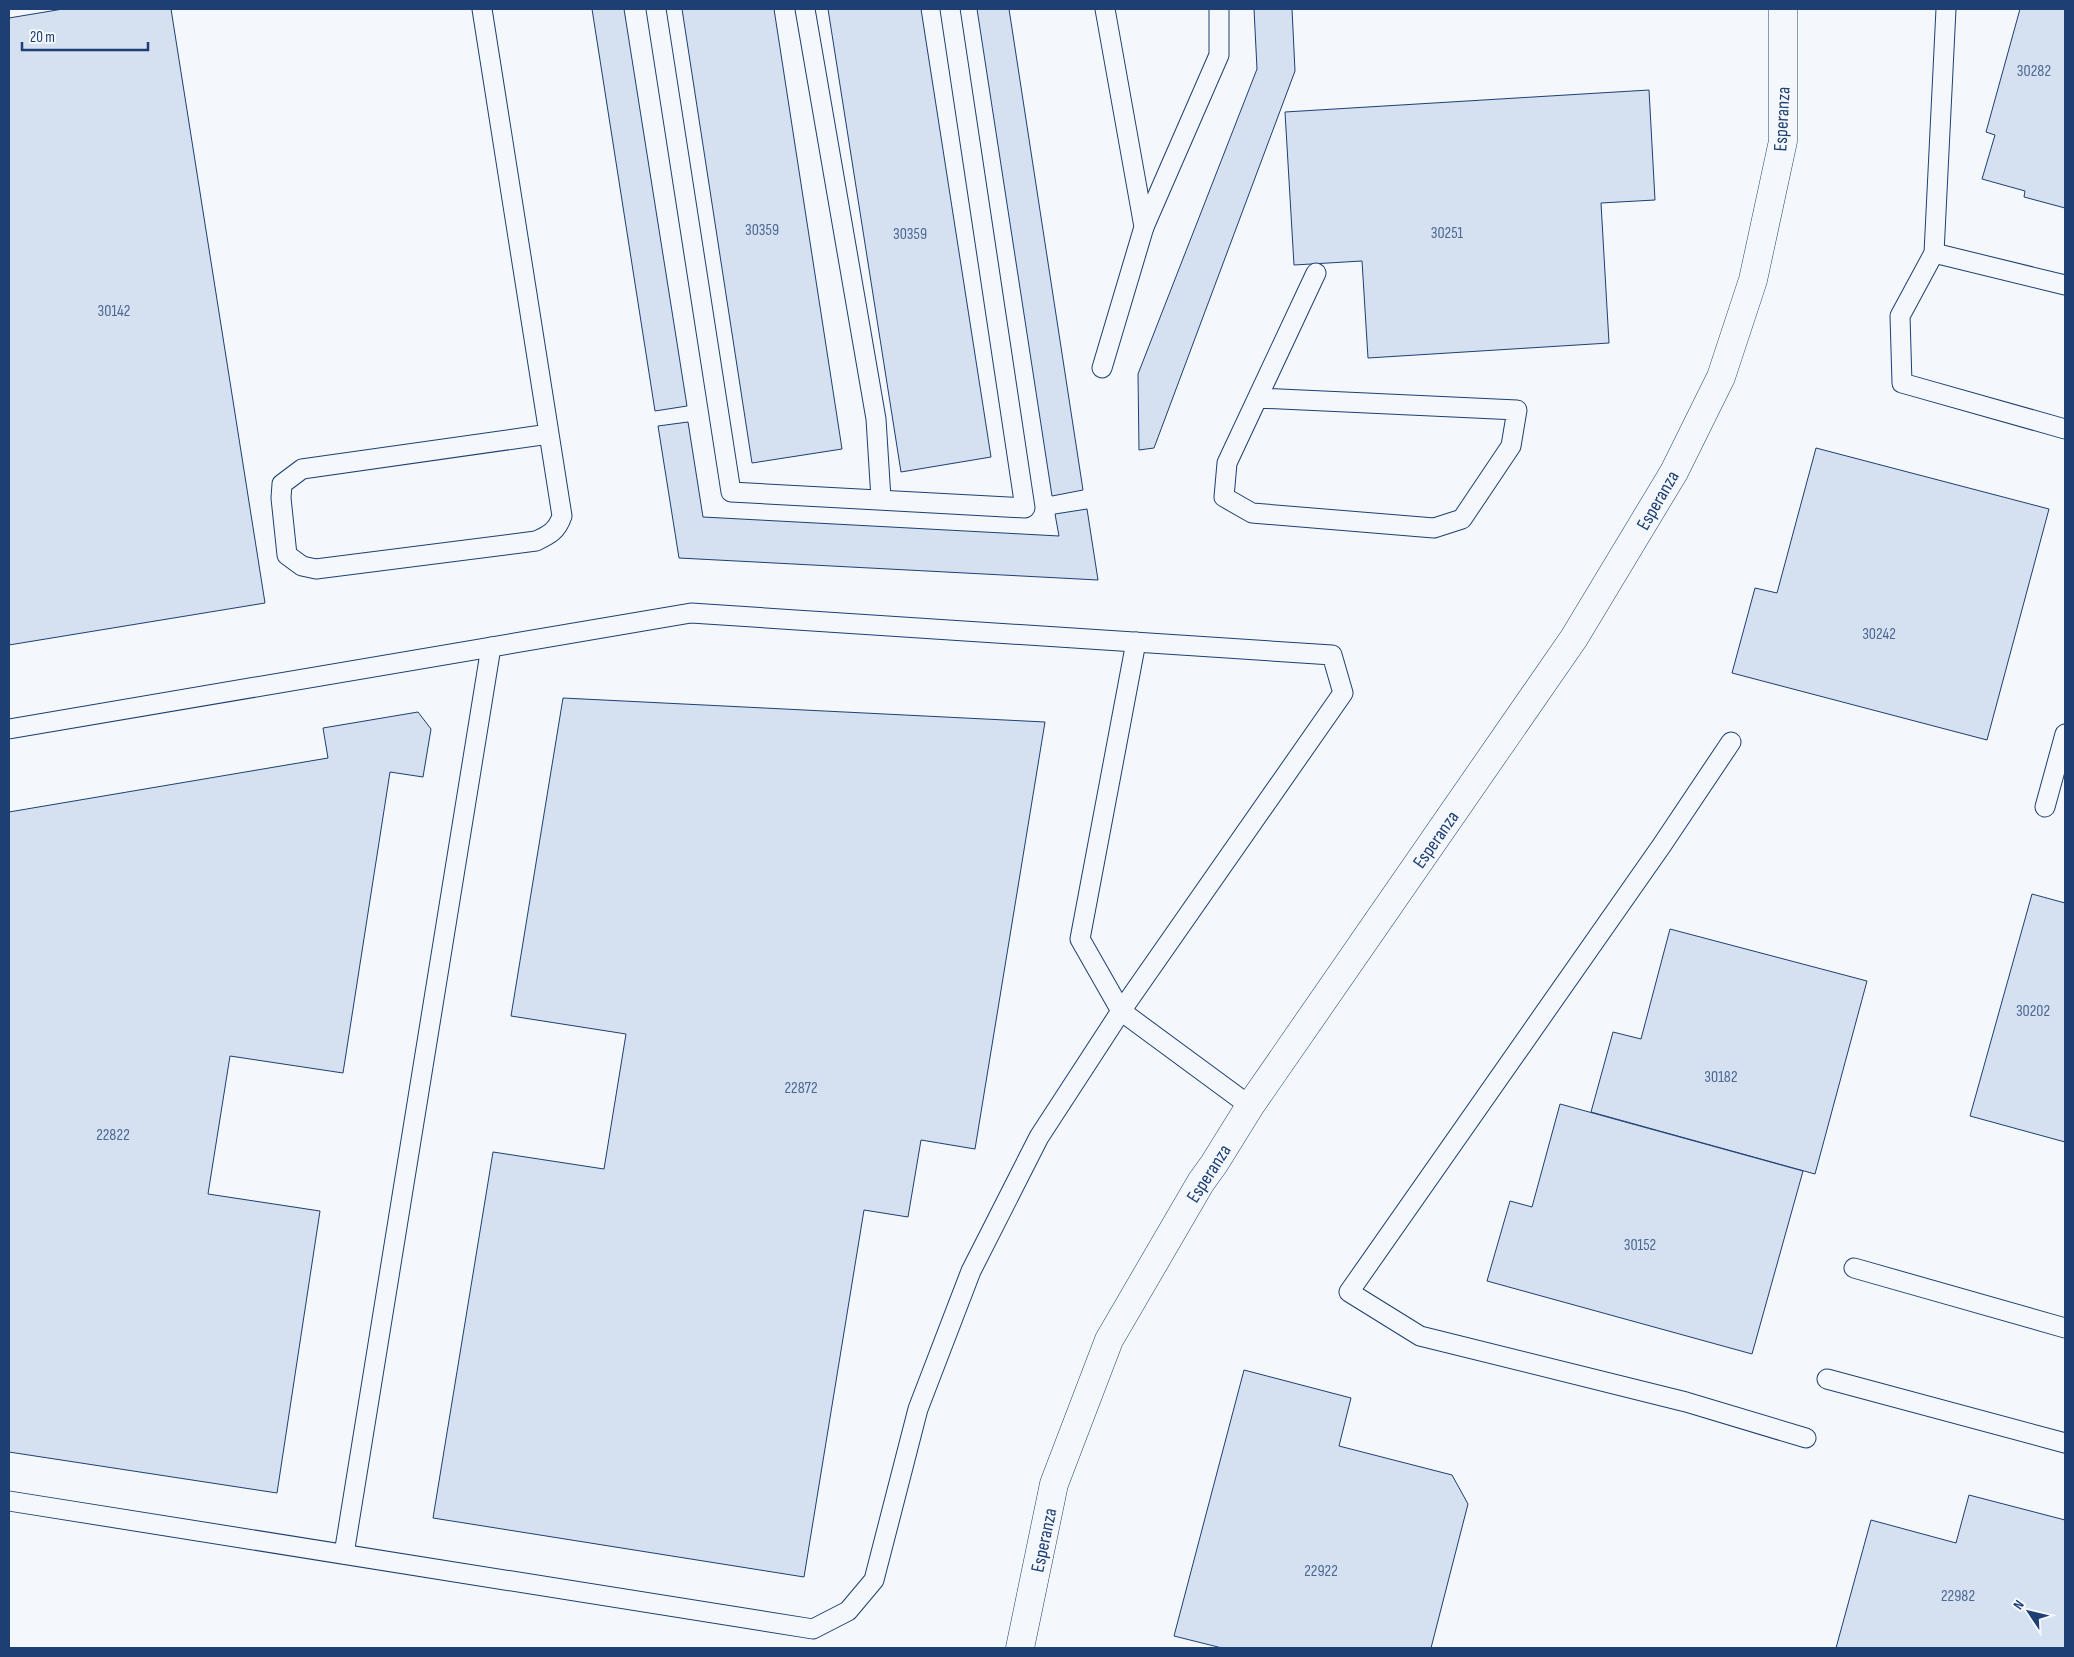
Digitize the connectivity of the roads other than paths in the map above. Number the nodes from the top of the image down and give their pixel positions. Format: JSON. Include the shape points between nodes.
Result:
{"nodes":[{"id":1,"x":482,"y":9,"type":"edge"},
{"id":2,"x":656,"y":9,"type":"edge"},
{"id":3,"x":805,"y":9,"type":"edge"},
{"id":4,"x":950,"y":9,"type":"edge"},
{"id":5,"x":1105,"y":9,"type":"edge"},
{"id":6,"x":1219,"y":9,"type":"edge"},
{"id":7,"x":1782,"y":9,"type":"edge"},
{"id":8,"x":1946,"y":9,"type":"edge"},
{"id":9,"x":1144,"y":228,"type":"junction"},
{"id":10,"x":1934,"y":253,"type":"junction"},
{"id":11,"x":1316,"y":273,"type":"dead end"},
{"id":12,"x":2065,"y":286,"type":"edge"},
{"id":13,"x":1102,"y":368,"type":"dead end"},
{"id":14,"x":1258,"y":398,"type":"junction"},
{"id":15,"x":2065,"y":429,"type":"edge"},
{"id":16,"x":549,"y":434,"type":"junction"},
{"id":17,"x":881,"y":499,"type":"junction"},
{"id":18,"x":1136,"y":642,"type":"junction"},
{"id":19,"x":491,"y":647,"type":"junction"},
{"id":20,"x":9,"y":729,"type":"edge"},
{"id":21,"x":2065,"y":734,"type":"edge"},
{"id":22,"x":1731,"y":742,"type":"dead end"},
{"id":23,"x":2045,"y":807,"type":"dead end"},
{"id":24,"x":1121,"y":1011,"type":"junction"},
{"id":25,"x":1250,"y":1106,"type":"junction"},
{"id":26,"x":1854,"y":1268,"type":"dead end"},
{"id":27,"x":2065,"y":1328,"type":"edge"},
{"id":28,"x":1827,"y":1379,"type":"dead end"},
{"id":29,"x":1806,"y":1438,"type":"dead end"},
{"id":30,"x":2065,"y":1444,"type":"edge"},
{"id":31,"x":9,"y":1501,"type":"edge"},
{"id":32,"x":344,"y":1554,"type":"junction"},
{"id":33,"x":1020,"y":1648,"type":"edge"}],
"edges":[{"from":1,"to":16,"type":"lane"},
{"from":2,"to":17,"type":"lane","via":[[732,492]]},
{"from":3,"to":17,"type":"lane","via":[[876,419]]},
{"from":4,"to":17,"type":"lane","via":[[1025,508]]},
{"from":5,"to":9,"type":"lane"},
{"from":6,"to":9,"type":"lane","via":[[1219,55]]},
{"from":7,"to":25,"type":"street","name":"Esperanza","via":[[1784,141],[1753,280],[1721,377],[1674,472],[1574,638]]},
{"from":8,"to":10,"type":"lane"},
{"from":9,"to":13,"type":"lane"},
{"from":10,"to":12,"type":"lane"},
{"from":10,"to":15,"type":"lane","via":[[1900,316],[1902,383]]},
{"from":11,"to":14,"type":"lane"},
{"from":14,"to":14,"type":"lane","via":[[1227,463],[1224,497],[1252,513],[1434,528],[1462,520],[1512,446],[1517,410]]},
{"from":16,"to":16,"type":"lane","via":[[562,516],[552,534],[536,541],[316,569],[302,566],[287,555],[282,484],[302,469]]},
{"from":18,"to":19,"type":"lane","via":[[691,613]]},
{"from":18,"to":24,"type":"lane","via":[[1080,940]]},
{"from":18,"to":24,"type":"lane","via":[[1332,655],[1343,693]]},
{"from":19,"to":20,"type":"lane"},
{"from":19,"to":32,"type":"lane"},
{"from":21,"to":23,"type":"lane"},
{"from":22,"to":29,"type":"lane","via":[[1348,1292],[1420,1336],[1686,1402]]},
{"from":24,"to":25,"type":"lane"},
{"from":24,"to":32,"type":"lane","via":[[1039,1137],[971,1271],[918,1409],[874,1580],[848,1612],[813,1629]]},
{"from":25,"to":33,"type":"street","name":"Esperanza","via":[[1109,1340],[1054,1484]]},
{"from":26,"to":27,"type":"lane"},
{"from":28,"to":30,"type":"lane"},
{"from":31,"to":32,"type":"lane"}]}
